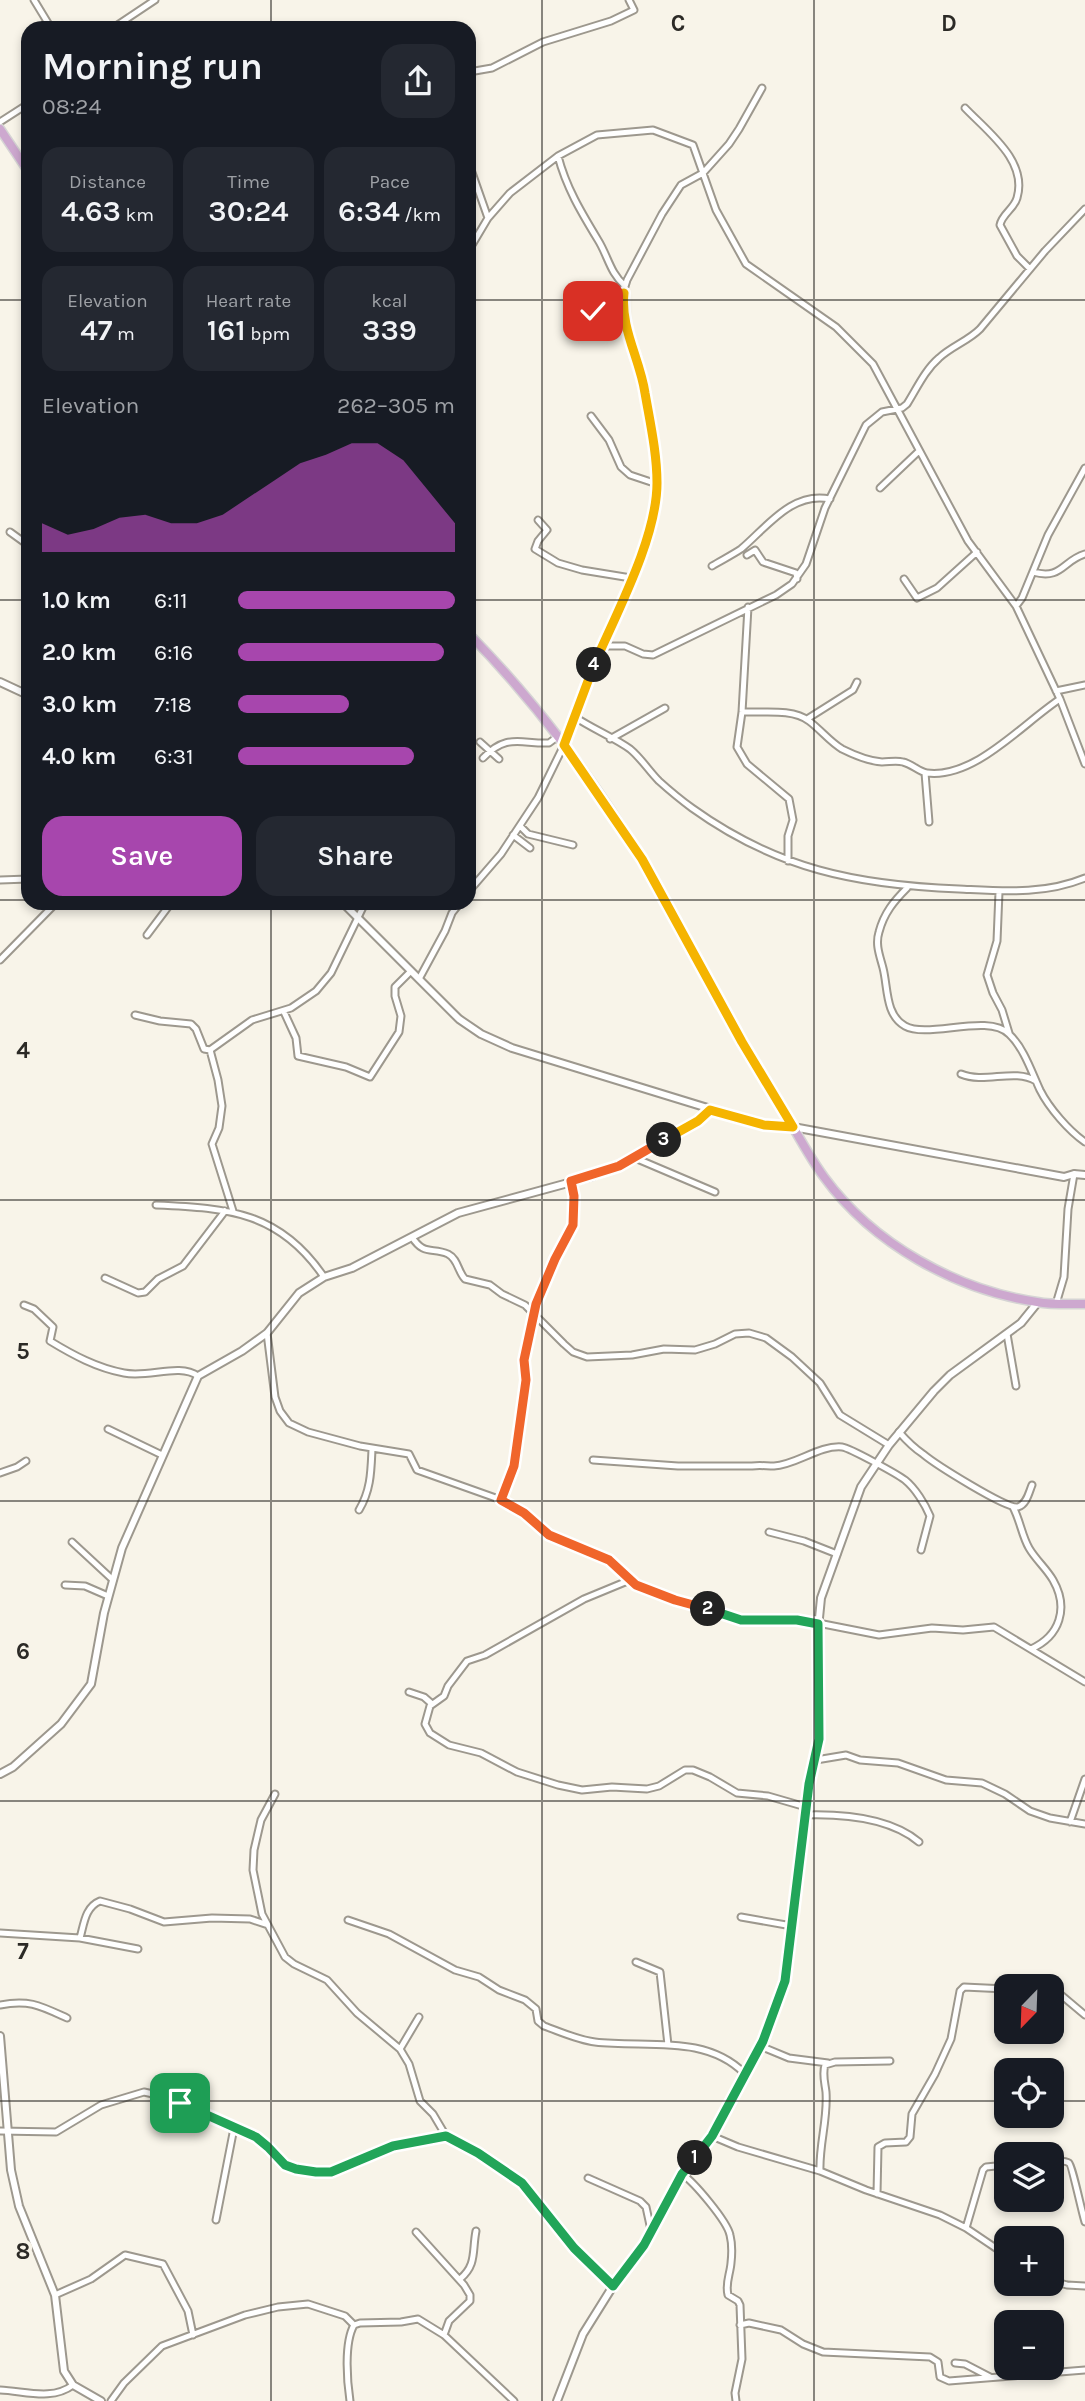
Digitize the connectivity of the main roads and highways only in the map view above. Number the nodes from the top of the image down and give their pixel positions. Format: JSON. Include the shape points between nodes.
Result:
{"nodes":[{"id":1,"x":0,"y":129,"type":"edge"},
{"id":2,"x":21,"y":160,"type":"edge"},
{"id":3,"x":476,"y":642,"type":"edge"},
{"id":4,"x":1085,"y":1304,"type":"edge"}],
"edges":[{"from":1,"to":2,"type":"main road"},
{"from":3,"to":4,"type":"main road","via":[[564,745],[642,859],[742,1042],[836,1192],[885,1238],[964,1283],[1038,1302]]}]}
